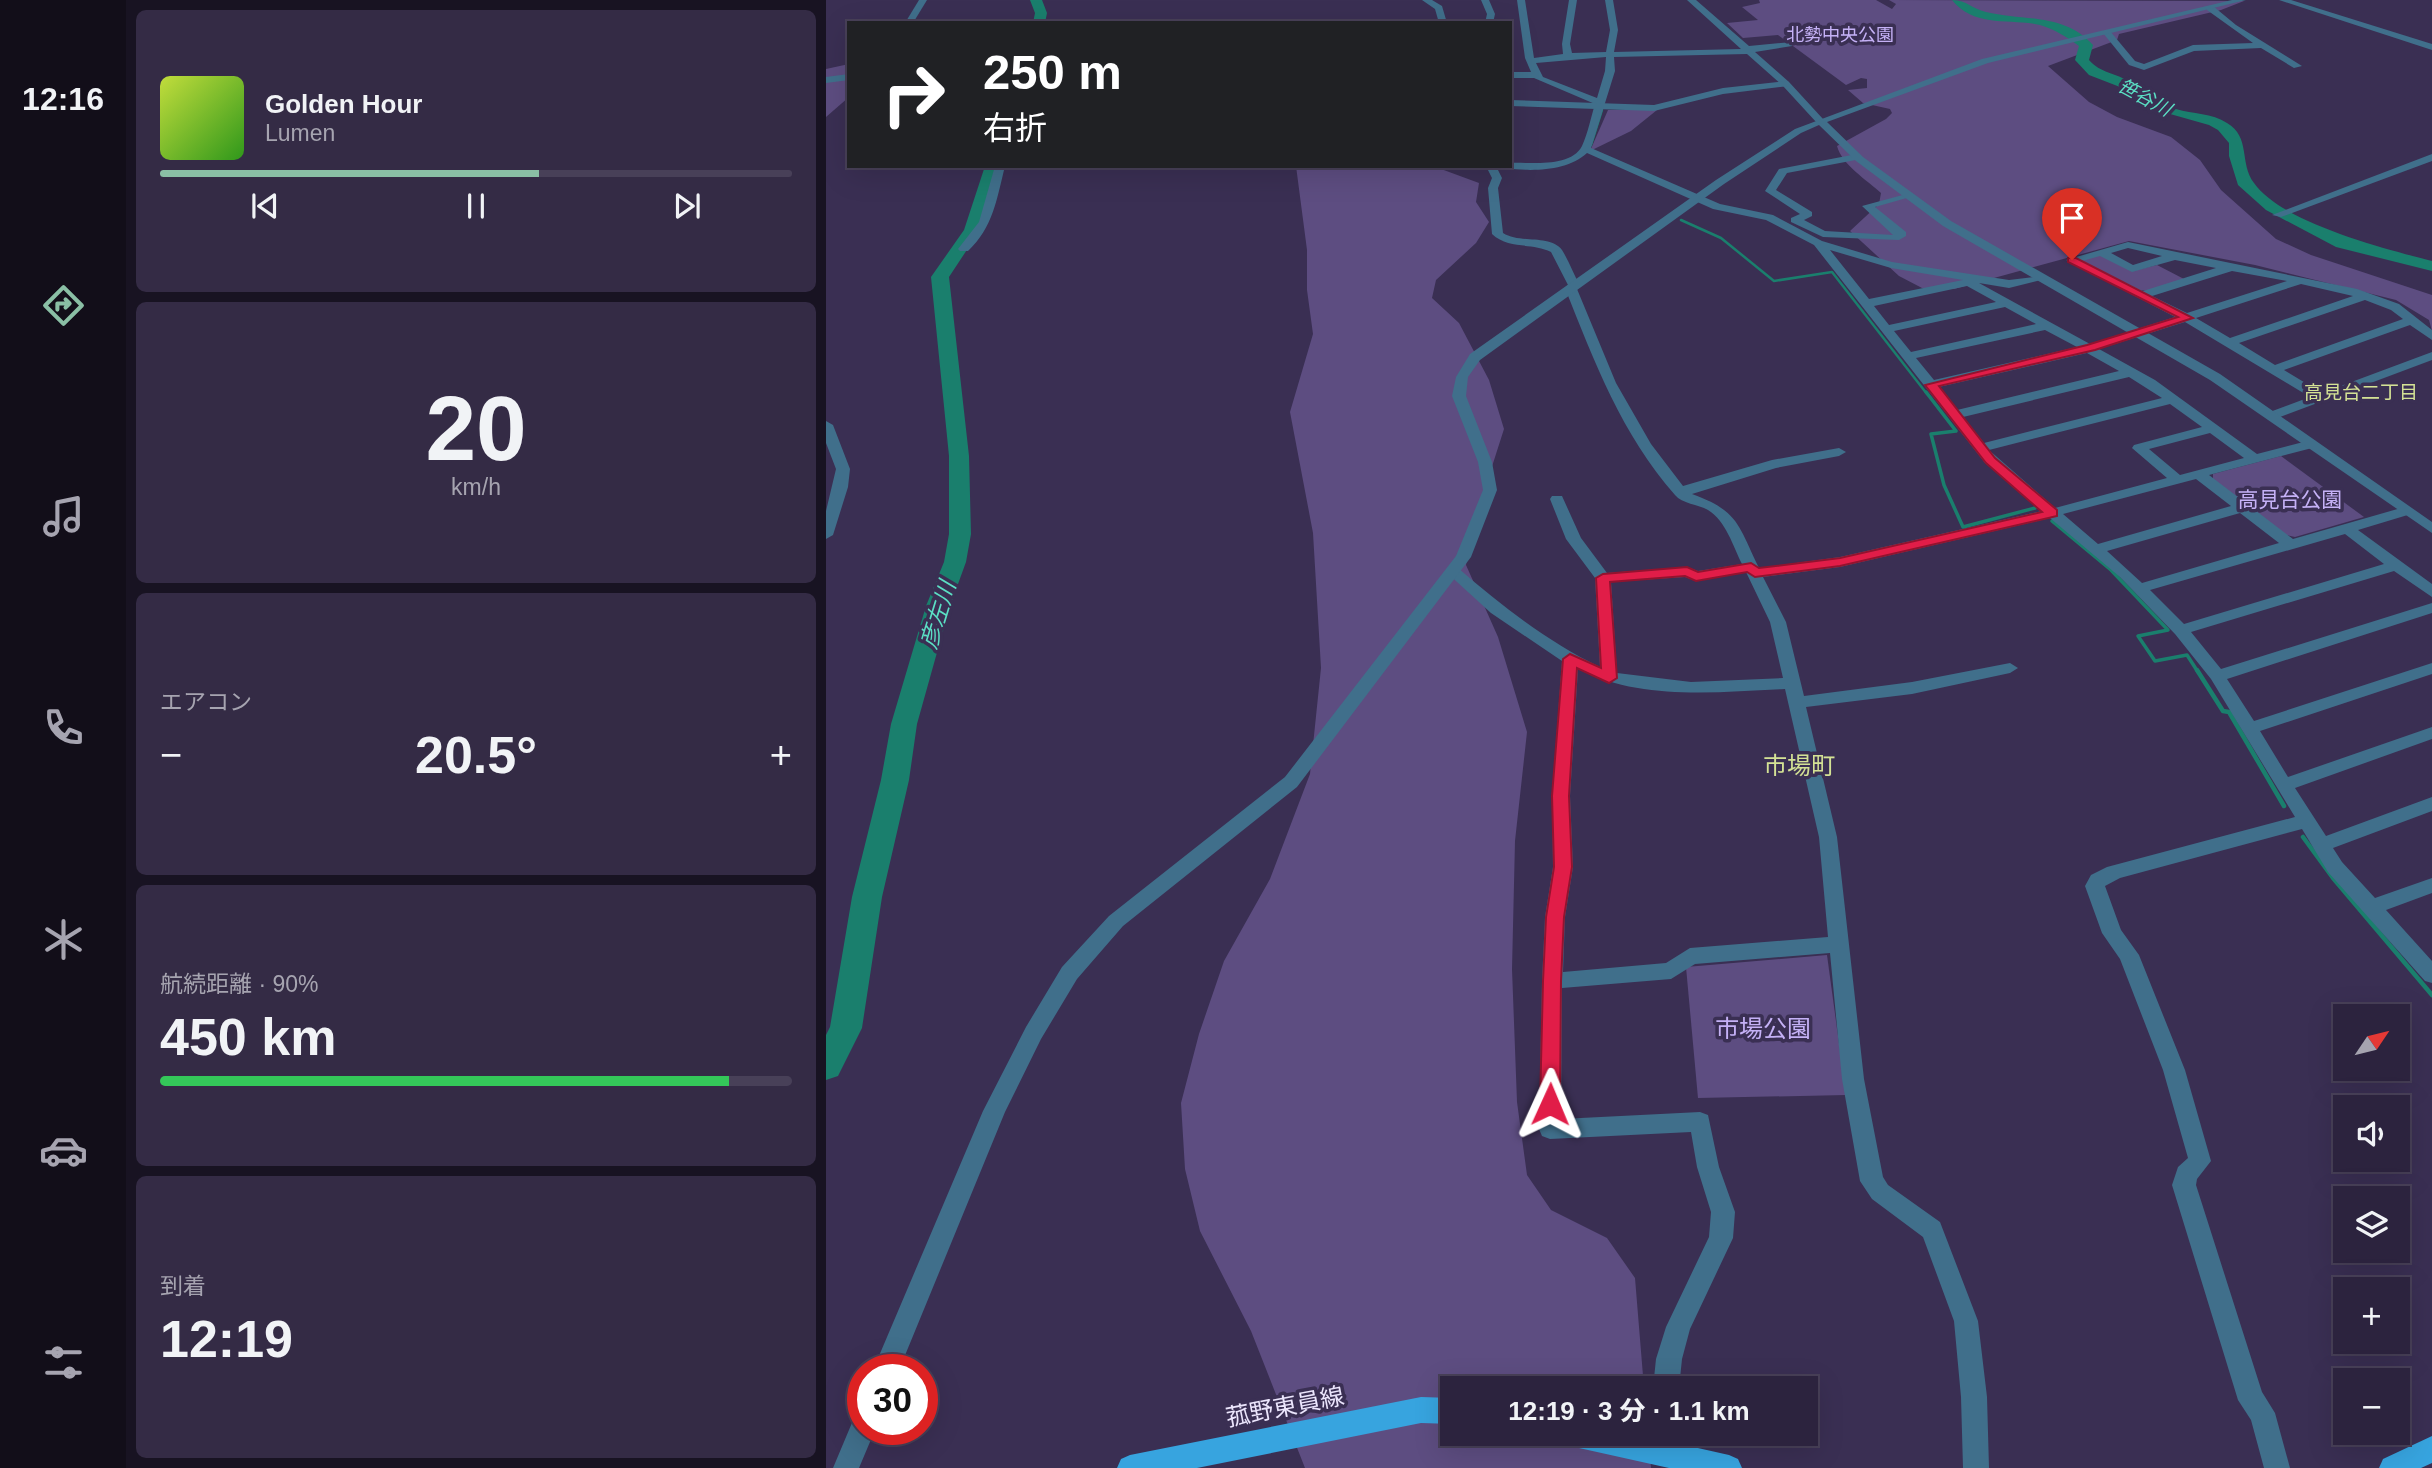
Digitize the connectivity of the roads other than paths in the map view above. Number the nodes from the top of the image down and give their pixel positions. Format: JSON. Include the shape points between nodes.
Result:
{"nodes":[{"id":1,"x":923,"y":0,"type":"edge"},
{"id":2,"x":1426,"y":0,"type":"edge"},
{"id":3,"x":1485,"y":0,"type":"edge"},
{"id":4,"x":1521,"y":0,"type":"edge"},
{"id":5,"x":1573,"y":0,"type":"edge"},
{"id":6,"x":1609,"y":0,"type":"edge"},
{"id":7,"x":1691,"y":0,"type":"edge"},
{"id":8,"x":2242,"y":0,"type":"edge"},
{"id":9,"x":2283,"y":0,"type":"edge"},
{"id":10,"x":2210,"y":8,"type":"junction"},
{"id":11,"x":910,"y":21,"type":"edge"},
{"id":12,"x":1442,"y":21,"type":"edge"},
{"id":13,"x":1490,"y":21,"type":"edge"},
{"id":14,"x":2107,"y":33,"type":"junction"},
{"id":15,"x":1789,"y":44,"type":"dead end"},
{"id":16,"x":2261,"y":45,"type":"junction"},
{"id":17,"x":2432,"y":47,"type":"edge"},
{"id":18,"x":1750,"y":50,"type":"junction"},
{"id":19,"x":1610,"y":54,"type":"junction"},
{"id":20,"x":1568,"y":57,"type":"junction"},
{"id":21,"x":1533,"y":61,"type":"junction"},
{"id":22,"x":2297,"y":66,"type":"dead end"},
{"id":23,"x":1512,"y":75,"type":"edge"},
{"id":24,"x":1536,"y":75,"type":"junction"},
{"id":25,"x":847,"y":77,"type":"edge"},
{"id":26,"x":826,"y":80,"type":"edge"},
{"id":27,"x":1786,"y":83,"type":"junction"},
{"id":28,"x":1512,"y":103,"type":"edge"},
{"id":29,"x":1600,"y":105,"type":"junction"},
{"id":30,"x":1820,"y":121,"type":"junction"},
{"id":31,"x":1586,"y":149,"type":"junction"},
{"id":32,"x":1857,"y":157,"type":"junction"},
{"id":33,"x":2432,"y":157,"type":"edge"},
{"id":34,"x":1512,"y":166,"type":"edge"},
{"id":35,"x":999,"y":168,"type":"edge"},
{"id":36,"x":1492,"y":168,"type":"edge"},
{"id":37,"x":1906,"y":195,"type":"junction"},
{"id":38,"x":1698,"y":198,"type":"junction"},
{"id":39,"x":2281,"y":214,"type":"dead end"},
{"id":40,"x":1818,"y":243,"type":"junction"},
{"id":41,"x":964,"y":249,"type":"dead end"},
{"id":42,"x":2101,"y":252,"type":"junction"},
{"id":43,"x":2174,"y":257,"type":"junction"},
{"id":44,"x":1891,"y":265,"type":"junction"},
{"id":45,"x":2231,"y":267,"type":"junction"},
{"id":46,"x":2172,"y":271,"type":"junction"},
{"id":47,"x":2037,"y":278,"type":"junction"},
{"id":48,"x":1969,"y":279,"type":"junction"},
{"id":49,"x":2301,"y":280,"type":"junction"},
{"id":50,"x":1572,"y":287,"type":"junction"},
{"id":51,"x":1913,"y":294,"type":"junction"},
{"id":52,"x":2143,"y":295,"type":"junction"},
{"id":53,"x":2365,"y":296,"type":"junction"},
{"id":54,"x":2008,"y":303,"type":"junction"},
{"id":55,"x":1864,"y":304,"type":"junction"},
{"id":56,"x":2188,"y":318,"type":"junction"},
{"id":57,"x":2411,"y":320,"type":"junction"},
{"id":58,"x":2049,"y":325,"type":"junction"},
{"id":59,"x":1887,"y":329,"type":"junction"},
{"id":60,"x":2141,"y":332,"type":"junction"},
{"id":61,"x":2432,"y":336,"type":"edge"},
{"id":62,"x":2231,"y":342,"type":"junction"},
{"id":63,"x":2091,"y":348,"type":"junction"},
{"id":64,"x":1909,"y":356,"type":"junction"},
{"id":65,"x":2432,"y":356,"type":"edge"},
{"id":66,"x":2276,"y":369,"type":"junction"},
{"id":67,"x":2132,"y":372,"type":"junction"},
{"id":68,"x":1931,"y":385,"type":"junction"},
{"id":69,"x":2321,"y":398,"type":"junction"},
{"id":70,"x":2173,"y":399,"type":"junction"},
{"id":71,"x":1954,"y":415,"type":"junction"},
{"id":72,"x":2272,"y":416,"type":"junction"},
{"id":73,"x":826,"y":425,"type":"edge"},
{"id":74,"x":2212,"y":428,"type":"junction"},
{"id":75,"x":2311,"y":444,"type":"junction"},
{"id":76,"x":1981,"y":448,"type":"junction"},
{"id":77,"x":1839,"y":452,"type":"dead end"},
{"id":78,"x":2255,"y":459,"type":"junction"},
{"id":79,"x":2200,"y":474,"type":"junction"},
{"id":80,"x":2178,"y":480,"type":"junction"},
{"id":81,"x":1708,"y":497,"type":"junction"},
{"id":82,"x":1557,"y":499,"type":"dead end"},
{"id":83,"x":2243,"y":507,"type":"junction"},
{"id":84,"x":2406,"y":511,"type":"junction"},
{"id":85,"x":2052,"y":513,"type":"junction"},
{"id":86,"x":2348,"y":529,"type":"junction"},
{"id":87,"x":2432,"y":529,"type":"edge"},
{"id":88,"x":826,"y":535,"type":"edge"},
{"id":89,"x":2291,"y":545,"type":"junction"},
{"id":90,"x":2097,"y":550,"type":"junction"},
{"id":91,"x":2396,"y":565,"type":"junction"},
{"id":92,"x":1753,"y":570,"type":"junction"},
{"id":93,"x":1453,"y":571,"type":"junction"},
{"id":94,"x":1603,"y":578,"type":"junction"},
{"id":95,"x":2141,"y":588,"type":"junction"},
{"id":96,"x":2432,"y":592,"type":"edge"},
{"id":97,"x":2432,"y":608,"type":"edge"},
{"id":98,"x":2181,"y":630,"type":"junction"},
{"id":99,"x":1570,"y":659,"type":"junction"},
{"id":100,"x":2010,"y":668,"type":"dead end"},
{"id":101,"x":2432,"y":668,"type":"edge"},
{"id":102,"x":2217,"y":676,"type":"junction"},
{"id":103,"x":1609,"y":678,"type":"junction"},
{"id":104,"x":1796,"y":693,"type":"junction"},
{"id":105,"x":2248,"y":729,"type":"junction"},
{"id":106,"x":2432,"y":733,"type":"edge"},
{"id":107,"x":2284,"y":785,"type":"junction"},
{"id":108,"x":2432,"y":804,"type":"edge"},
{"id":109,"x":2305,"y":821,"type":"junction"},
{"id":110,"x":2321,"y":845,"type":"junction"},
{"id":111,"x":2432,"y":885,"type":"edge"},
{"id":112,"x":2373,"y":907,"type":"junction"},
{"id":113,"x":1839,"y":944,"type":"junction"},
{"id":114,"x":2432,"y":975,"type":"edge"},
{"id":115,"x":1552,"y":981,"type":"junction"},
{"id":116,"x":892,"y":1354,"type":"edge"},
{"id":117,"x":1668,"y":1376,"type":"edge"},
{"id":118,"x":1440,"y":1411,"type":"edge"},
{"id":119,"x":856,"y":1445,"type":"edge"},
{"id":120,"x":1668,"y":1446,"type":"edge"},
{"id":121,"x":2432,"y":1449,"type":"edge"},
{"id":122,"x":846,"y":1468,"type":"edge"},
{"id":123,"x":1130,"y":1468,"type":"edge"},
{"id":124,"x":1729,"y":1468,"type":"edge"},
{"id":125,"x":1976,"y":1468,"type":"edge"},
{"id":126,"x":2277,"y":1468,"type":"edge"},
{"id":127,"x":2392,"y":1468,"type":"edge"}],
"edges":[{"from":1,"to":11,"type":"street"},
{"from":2,"to":12,"type":"street","via":[[1439,8]]},
{"from":3,"to":13,"type":"street","via":[[1492,14]]},
{"from":4,"to":21,"type":"street"},
{"from":5,"to":20,"type":"street"},
{"from":6,"to":19,"type":"street","via":[[1614,30]]},
{"from":7,"to":18,"type":"street"},
{"from":8,"to":10,"type":"street"},
{"from":9,"to":17,"type":"street"},
{"from":10,"to":14,"type":"street"},
{"from":10,"to":16,"type":"street"},
{"from":14,"to":16,"type":"street","via":[[2139,66],[2193,48]]},
{"from":14,"to":30,"type":"street","via":[[1985,61]]},
{"from":15,"to":18,"type":"street"},
{"from":16,"to":22,"type":"street"},
{"from":18,"to":19,"type":"street"},
{"from":18,"to":27,"type":"street"},
{"from":19,"to":20,"type":"street"},
{"from":19,"to":29,"type":"street"},
{"from":20,"to":21,"type":"street"},
{"from":21,"to":24,"type":"street"},
{"from":23,"to":24,"type":"street"},
{"from":24,"to":29,"type":"street"},
{"from":25,"to":26,"type":"street"},
{"from":27,"to":29,"type":"street","via":[[1723,91],[1662,107]]},
{"from":27,"to":30,"type":"street"},
{"from":28,"to":29,"type":"street"},
{"from":29,"to":31,"type":"street"},
{"from":30,"to":32,"type":"street"},
{"from":30,"to":38,"type":"street"},
{"from":31,"to":34,"type":"street","via":[[1558,163]]},
{"from":31,"to":38,"type":"street"},
{"from":32,"to":37,"type":"street"},
{"from":32,"to":37,"type":"street","via":[[1783,170],[1770,191],[1807,213],[1795,220],[1823,234],[1895,238],[1902,234],[1867,205]]},
{"from":33,"to":39,"type":"street"},
{"from":35,"to":41,"type":"street","via":[[978,239]]},
{"from":36,"to":50,"type":"street","via":[[1497,178],[1493,188],[1498,234],[1508,242],[1543,244],[1556,250]]},
{"from":37,"to":47,"type":"street"},
{"from":38,"to":40,"type":"street","via":[[1717,207],[1769,217]]},
{"from":38,"to":50,"type":"street"},
{"from":40,"to":44,"type":"street"},
{"from":40,"to":55,"type":"street"},
{"from":42,"to":43,"type":"street","via":[[2128,245]]},
{"from":42,"to":46,"type":"street","via":[[2132,269]]},
{"from":42,"to":52,"type":"street","via":[[2072,260]]},
{"from":43,"to":45,"type":"street"},
{"from":43,"to":46,"type":"street"},
{"from":44,"to":48,"type":"street"},
{"from":44,"to":51,"type":"street"},
{"from":45,"to":46,"type":"street"},
{"from":45,"to":49,"type":"street"},
{"from":46,"to":52,"type":"street"},
{"from":47,"to":48,"type":"street","via":[[2010,284]]},
{"from":47,"to":60,"type":"street"},
{"from":48,"to":51,"type":"street"},
{"from":48,"to":54,"type":"street"},
{"from":49,"to":53,"type":"street"},
{"from":49,"to":56,"type":"street"},
{"from":50,"to":81,"type":"street","via":[[1609,383],[1645,445],[1680,491]]},
{"from":50,"to":93,"type":"street","via":[[1483,349],[1462,377],[1459,396],[1485,462],[1490,490],[1475,532]]},
{"from":51,"to":55,"type":"street"},
{"from":52,"to":56,"type":"street"},
{"from":53,"to":57,"type":"street","via":[[2395,307]]},
{"from":53,"to":62,"type":"street"},
{"from":54,"to":58,"type":"street"},
{"from":54,"to":59,"type":"street"},
{"from":55,"to":59,"type":"street"},
{"from":56,"to":60,"type":"street"},
{"from":56,"to":62,"type":"street"},
{"from":57,"to":61,"type":"street"},
{"from":57,"to":66,"type":"street"},
{"from":58,"to":63,"type":"street"},
{"from":58,"to":64,"type":"street"},
{"from":59,"to":64,"type":"street"},
{"from":60,"to":63,"type":"street"},
{"from":60,"to":72,"type":"street"},
{"from":62,"to":66,"type":"street"},
{"from":63,"to":67,"type":"street"},
{"from":63,"to":68,"type":"street"},
{"from":64,"to":68,"type":"street"},
{"from":65,"to":69,"type":"street"},
{"from":66,"to":69,"type":"street"},
{"from":67,"to":70,"type":"street"},
{"from":67,"to":71,"type":"street"},
{"from":68,"to":71,"type":"street"},
{"from":69,"to":72,"type":"street"},
{"from":70,"to":74,"type":"street"},
{"from":70,"to":76,"type":"street"},
{"from":71,"to":76,"type":"street"},
{"from":72,"to":75,"type":"street"},
{"from":73,"to":88,"type":"street","via":[[843,469]]},
{"from":74,"to":78,"type":"street"},
{"from":74,"to":80,"type":"street","via":[[2139,448]]},
{"from":75,"to":78,"type":"street"},
{"from":75,"to":84,"type":"street"},
{"from":76,"to":85,"type":"street"},
{"from":77,"to":81,"type":"street","via":[[1765,466]]},
{"from":78,"to":79,"type":"street"},
{"from":79,"to":80,"type":"street"},
{"from":79,"to":83,"type":"street"},
{"from":80,"to":85,"type":"street"},
{"from":81,"to":92,"type":"street","via":[[1726,517]]},
{"from":82,"to":94,"type":"street","via":[[1574,539]]},
{"from":83,"to":89,"type":"street"},
{"from":83,"to":90,"type":"street"},
{"from":84,"to":86,"type":"street"},
{"from":84,"to":87,"type":"street"},
{"from":85,"to":90,"type":"street"},
{"from":85,"to":92,"type":"street","via":[[1840,562]]},
{"from":86,"to":89,"type":"street"},
{"from":86,"to":91,"type":"street"},
{"from":89,"to":95,"type":"street"},
{"from":90,"to":95,"type":"street"},
{"from":91,"to":96,"type":"street"},
{"from":91,"to":98,"type":"street"},
{"from":92,"to":94,"type":"street"},
{"from":92,"to":104,"type":"street","via":[[1778,622]]},
{"from":93,"to":99,"type":"street","via":[[1497,610]]},
{"from":93,"to":116,"type":"street","via":[[1291,782],[1116,921],[1063,981],[975,1149]]},
{"from":94,"to":103,"type":"street"},
{"from":95,"to":98,"type":"street"},
{"from":97,"to":102,"type":"street"},
{"from":98,"to":102,"type":"street"},
{"from":99,"to":103,"type":"street"},
{"from":99,"to":115,"type":"street","via":[[1561,796],[1563,867]]},
{"from":100,"to":104,"type":"street","via":[[1912,688]]},
{"from":101,"to":105,"type":"street"},
{"from":102,"to":105,"type":"street"},
{"from":103,"to":104,"type":"street"},
{"from":104,"to":113,"type":"street","via":[[1828,837]]},
{"from":105,"to":107,"type":"street"},
{"from":106,"to":107,"type":"street"},
{"from":107,"to":109,"type":"street"},
{"from":108,"to":110,"type":"street"},
{"from":109,"to":110,"type":"street"},
{"from":109,"to":126,"type":"street","via":[[2114,872],[2098,880],[2095,887],[2112,933],[2129,955],[2174,1070],[2200,1161],[2186,1174],[2184,1185],[2250,1400],[2262,1413]]},
{"from":110,"to":112,"type":"street"},
{"from":111,"to":112,"type":"street"},
{"from":112,"to":114,"type":"street"},
{"from":113,"to":115,"type":"street","via":[[1690,956],[1671,971]]},
{"from":113,"to":125,"type":"street","via":[[1853,1079],[1872,1181],[1932,1230],[1946,1264],[1966,1321]]},
{"from":115,"to":117,"type":"street","via":[[1550,1129],[1700,1122],[1723,1212],[1721,1238],[1678,1327]]},
{"from":118,"to":123,"type":"main road","name":"菰野東員線","via":[[1421,1410]]},
{"from":119,"to":122,"type":"street"},
{"from":120,"to":124,"type":"main road"},
{"from":121,"to":127,"type":"main road"}]}
